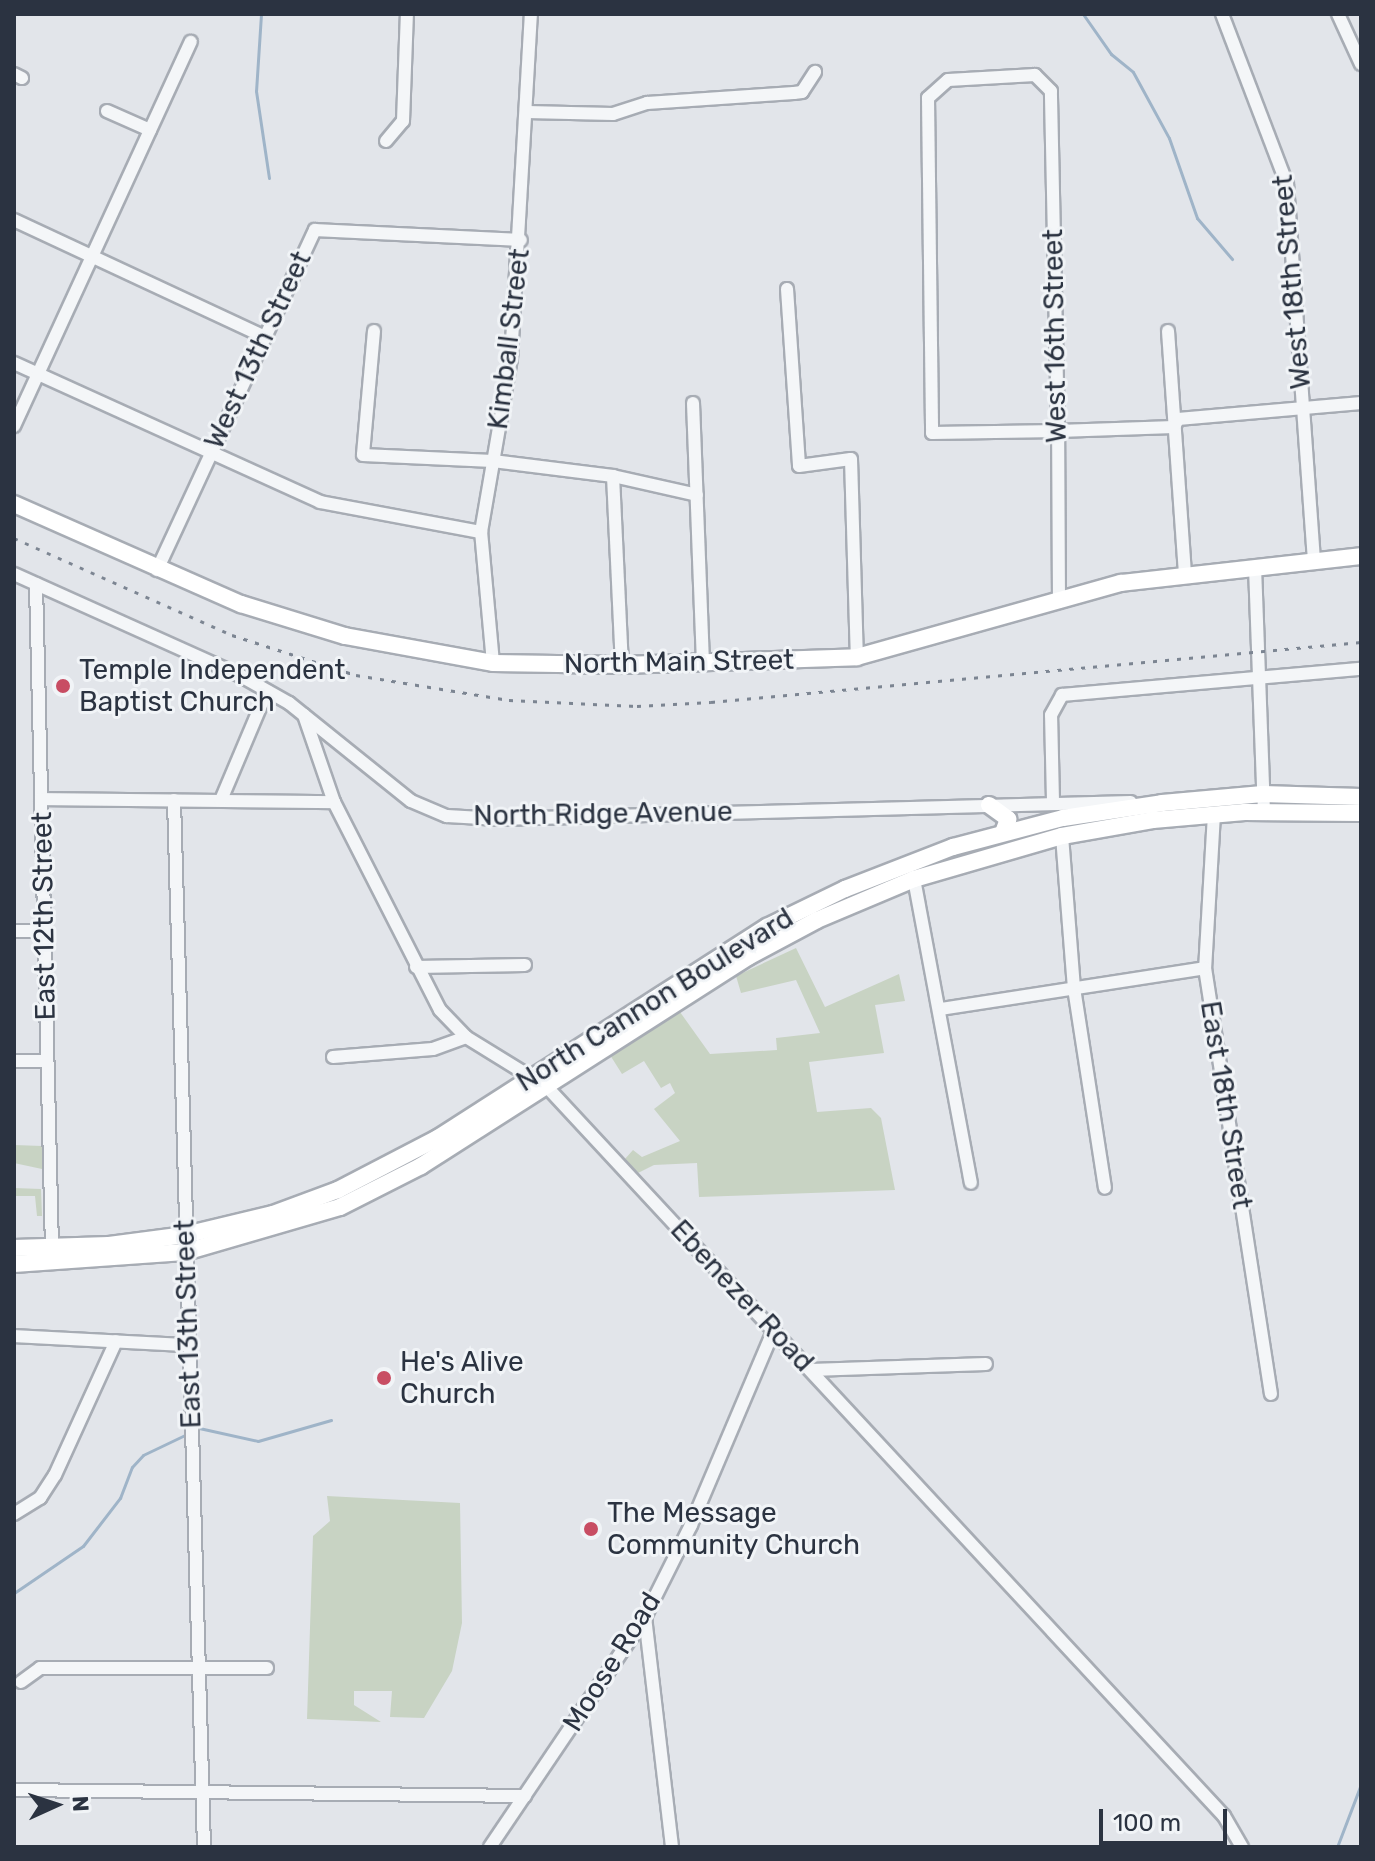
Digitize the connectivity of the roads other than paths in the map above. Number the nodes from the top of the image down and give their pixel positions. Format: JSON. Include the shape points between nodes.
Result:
{"nodes":[{"id":1,"x":407,"y":14,"type":"edge"},
{"id":2,"x":531,"y":14,"type":"edge"},
{"id":3,"x":1222,"y":14,"type":"edge"},
{"id":4,"x":1338,"y":14,"type":"edge"},
{"id":5,"x":191,"y":42,"type":"dead end"},
{"id":6,"x":1361,"y":64,"type":"edge"},
{"id":7,"x":815,"y":72,"type":"dead end"},
{"id":8,"x":107,"y":111,"type":"dead end"},
{"id":9,"x":527,"y":112,"type":"junction"},
{"id":10,"x":150,"y":130,"type":"junction"},
{"id":11,"x":386,"y":141,"type":"dead end"},
{"id":12,"x":14,"y":220,"type":"edge"},
{"id":13,"x":521,"y":240,"type":"junction"},
{"id":14,"x":94,"y":259,"type":"junction"},
{"id":15,"x":787,"y":289,"type":"dead end"},
{"id":16,"x":374,"y":331,"type":"dead end"},
{"id":17,"x":1168,"y":331,"type":"dead end"},
{"id":18,"x":263,"y":336,"type":"junction"},
{"id":19,"x":14,"y":363,"type":"edge"},
{"id":20,"x":37,"y":375,"type":"junction"},
{"id":21,"x":693,"y":403,"type":"dead end"},
{"id":22,"x":1361,"y":403,"type":"edge"},
{"id":23,"x":1303,"y":408,"type":"junction"},
{"id":24,"x":14,"y":426,"type":"edge"},
{"id":25,"x":1174,"y":427,"type":"junction"},
{"id":26,"x":1058,"y":431,"type":"junction"},
{"id":27,"x":210,"y":453,"type":"junction"},
{"id":28,"x":493,"y":461,"type":"junction"},
{"id":29,"x":613,"y":476,"type":"junction"},
{"id":30,"x":697,"y":495,"type":"junction"},
{"id":31,"x":14,"y":504,"type":"edge"},
{"id":32,"x":481,"y":532,"type":"junction"},
{"id":33,"x":1361,"y":556,"type":"edge"},
{"id":34,"x":1314,"y":561,"type":"junction"},
{"id":35,"x":1255,"y":567,"type":"junction"},
{"id":36,"x":157,"y":570,"type":"junction"},
{"id":37,"x":1185,"y":573,"type":"junction"},
{"id":38,"x":14,"y":574,"type":"edge"},
{"id":39,"x":36,"y":584,"type":"junction"},
{"id":40,"x":1059,"y":602,"type":"junction"},
{"id":41,"x":857,"y":657,"type":"junction"},
{"id":42,"x":493,"y":663,"type":"junction"},
{"id":43,"x":703,"y":663,"type":"junction"},
{"id":44,"x":622,"y":665,"type":"junction"},
{"id":45,"x":1361,"y":669,"type":"edge"},
{"id":46,"x":1259,"y":676,"type":"junction"},
{"id":47,"x":267,"y":691,"type":"junction"},
{"id":48,"x":304,"y":715,"type":"junction"},
{"id":49,"x":1263,"y":794,"type":"junction"},
{"id":50,"x":1361,"y":797,"type":"edge"},
{"id":51,"x":41,"y":799,"type":"junction"},
{"id":52,"x":174,"y":800,"type":"junction"},
{"id":53,"x":221,"y":800,"type":"junction"},
{"id":54,"x":1053,"y":801,"type":"junction"},
{"id":55,"x":334,"y":802,"type":"junction"},
{"id":56,"x":1162,"y":803,"type":"junction"},
{"id":57,"x":989,"y":805,"type":"junction"},
{"id":58,"x":1264,"y":812,"type":"junction"},
{"id":59,"x":1361,"y":813,"type":"edge"},
{"id":60,"x":1214,"y":814,"type":"junction"},
{"id":61,"x":1003,"y":833,"type":"junction"},
{"id":62,"x":1062,"y":836,"type":"junction"},
{"id":63,"x":914,"y":879,"type":"junction"},
{"id":64,"x":14,"y":931,"type":"edge"},
{"id":65,"x":44,"y":931,"type":"junction"},
{"id":66,"x":525,"y":965,"type":"dead end"},
{"id":67,"x":416,"y":967,"type":"junction"},
{"id":68,"x":1205,"y":968,"type":"junction"},
{"id":69,"x":1074,"y":988,"type":"junction"},
{"id":70,"x":941,"y":1009,"type":"junction"},
{"id":71,"x":466,"y":1037,"type":"junction"},
{"id":72,"x":333,"y":1057,"type":"dead end"},
{"id":73,"x":14,"y":1061,"type":"edge"},
{"id":74,"x":47,"y":1061,"type":"junction"},
{"id":75,"x":532,"y":1077,"type":"junction"},
{"id":76,"x":547,"y":1087,"type":"junction"},
{"id":77,"x":971,"y":1183,"type":"dead end"},
{"id":78,"x":1105,"y":1188,"type":"dead end"},
{"id":79,"x":185,"y":1244,"type":"junction"},
{"id":80,"x":14,"y":1248,"type":"edge"},
{"id":81,"x":52,"y":1248,"type":"junction"},
{"id":82,"x":14,"y":1264,"type":"edge"},
{"id":83,"x":772,"y":1334,"type":"junction"},
{"id":84,"x":14,"y":1336,"type":"edge"},
{"id":85,"x":116,"y":1341,"type":"junction"},
{"id":86,"x":188,"y":1345,"type":"junction"},
{"id":87,"x":986,"y":1364,"type":"dead end"},
{"id":88,"x":811,"y":1370,"type":"junction"},
{"id":89,"x":1271,"y":1394,"type":"dead end"},
{"id":90,"x":14,"y":1514,"type":"edge"},
{"id":91,"x":645,"y":1617,"type":"junction"},
{"id":92,"x":198,"y":1667,"type":"junction"},
{"id":93,"x":267,"y":1668,"type":"dead end"},
{"id":94,"x":21,"y":1682,"type":"dead end"},
{"id":95,"x":14,"y":1790,"type":"edge"},
{"id":96,"x":201,"y":1792,"type":"junction"},
{"id":97,"x":525,"y":1796,"type":"junction"},
{"id":98,"x":204,"y":1847,"type":"edge"},
{"id":99,"x":490,"y":1847,"type":"edge"},
{"id":100,"x":672,"y":1847,"type":"edge"},
{"id":101,"x":1242,"y":1847,"type":"edge"}],
"edges":[{"from":1,"to":11,"type":"street","via":[[403,121]]},
{"from":2,"to":9,"type":"street","name":"Kimball Street"},
{"from":3,"to":23,"type":"street","name":"West 18th Street","via":[[1287,184]]},
{"from":4,"to":6,"type":"street"},
{"from":5,"to":10,"type":"street"},
{"from":7,"to":9,"type":"street","via":[[802,92],[647,103],[613,114]]},
{"from":8,"to":10,"type":"street"},
{"from":9,"to":13,"type":"street","name":"Kimball Street"},
{"from":10,"to":14,"type":"street"},
{"from":12,"to":14,"type":"street"},
{"from":13,"to":18,"type":"street","name":"West 13th Street","via":[[315,230]]},
{"from":13,"to":28,"type":"street","name":"Kimball Street","via":[[511,359]]},
{"from":14,"to":18,"type":"street"},
{"from":14,"to":20,"type":"street"},
{"from":15,"to":41,"type":"street","via":[[799,466],[851,459]]},
{"from":16,"to":28,"type":"street","via":[[363,455]]},
{"from":17,"to":25,"type":"street"},
{"from":18,"to":27,"type":"street","name":"West 13th Street"},
{"from":19,"to":20,"type":"street"},
{"from":20,"to":24,"type":"street"},
{"from":20,"to":27,"type":"street"},
{"from":21,"to":30,"type":"street"},
{"from":22,"to":23,"type":"street"},
{"from":23,"to":25,"type":"street","via":[[1178,419]]},
{"from":23,"to":34,"type":"street","name":"West 18th Street"},
{"from":25,"to":26,"type":"street"},
{"from":25,"to":37,"type":"street"},
{"from":26,"to":26,"type":"street","name":"West 16th Street","via":[[1051,91],[1035,75],[948,80],[928,98],[932,433]]},
{"from":26,"to":40,"type":"street","name":"West 16th Street"},
{"from":27,"to":32,"type":"street","via":[[320,502]]},
{"from":27,"to":36,"type":"street","name":"West 13th Street"},
{"from":28,"to":29,"type":"street"},
{"from":28,"to":32,"type":"street","name":"Kimball Street"},
{"from":29,"to":30,"type":"street"},
{"from":29,"to":44,"type":"street"},
{"from":30,"to":43,"type":"street"},
{"from":31,"to":36,"type":"main road","name":"North Main Street"},
{"from":32,"to":42,"type":"street","name":"Kimball Street"},
{"from":33,"to":34,"type":"main road","name":"North Main Street"},
{"from":34,"to":35,"type":"main road","name":"North Main Street"},
{"from":35,"to":37,"type":"main road","name":"North Main Street"},
{"from":35,"to":46,"type":"street"},
{"from":36,"to":42,"type":"main road","name":"North Main Street","via":[[241,604],[345,636]]},
{"from":37,"to":40,"type":"main road","name":"North Main Street","via":[[1121,583]]},
{"from":38,"to":39,"type":"street","name":"North Ridge Avenue"},
{"from":39,"to":47,"type":"street","name":"North Ridge Avenue"},
{"from":39,"to":51,"type":"street","name":"East 12th Street"},
{"from":40,"to":41,"type":"main road","name":"North Main Street"},
{"from":41,"to":43,"type":"main road","name":"North Main Street"},
{"from":42,"to":44,"type":"main road","name":"North Main Street"},
{"from":43,"to":44,"type":"main road","name":"North Main Street"},
{"from":45,"to":46,"type":"street"},
{"from":46,"to":49,"type":"street"},
{"from":46,"to":54,"type":"street","via":[[1077,690],[1054,701]]},
{"from":47,"to":48,"type":"street","name":"North Ridge Avenue"},
{"from":47,"to":53,"type":"street"},
{"from":48,"to":55,"type":"street","name":"Ebenezer Road"},
{"from":48,"to":57,"type":"street","name":"North Ridge Avenue","via":[[411,801],[473,820]]},
{"from":49,"to":50,"type":"main road","name":"North Cannon Boulevard"},
{"from":49,"to":56,"type":"main road","name":"North Cannon Boulevard"},
{"from":49,"to":58,"type":"street"},
{"from":51,"to":52,"type":"street"},
{"from":51,"to":65,"type":"street","name":"East 12th Street"},
{"from":52,"to":53,"type":"street"},
{"from":52,"to":79,"type":"street","name":"East 13th Street"},
{"from":53,"to":55,"type":"street"},
{"from":54,"to":56,"type":"street","name":"North Ridge Avenue"},
{"from":54,"to":57,"type":"street","name":"North Ridge Avenue"},
{"from":55,"to":67,"type":"street","name":"Ebenezer Road"},
{"from":56,"to":61,"type":"main road","name":"North Cannon Boulevard"},
{"from":57,"to":61,"type":"main road","via":[[1008,819]]},
{"from":58,"to":59,"type":"main road","name":"North Cannon Boulevard"},
{"from":58,"to":60,"type":"main road","name":"North Cannon Boulevard"},
{"from":60,"to":62,"type":"main road","name":"North Cannon Boulevard"},
{"from":60,"to":68,"type":"street","name":"East 18th Street"},
{"from":61,"to":75,"type":"main road","name":"North Cannon Boulevard","via":[[898,867],[792,914],[718,955]]},
{"from":62,"to":63,"type":"main road","name":"North Cannon Boulevard"},
{"from":62,"to":69,"type":"street"},
{"from":63,"to":70,"type":"street"},
{"from":63,"to":76,"type":"main road","name":"North Cannon Boulevard","via":[[791,933]]},
{"from":64,"to":65,"type":"street"},
{"from":65,"to":74,"type":"street","name":"East 12th Street"},
{"from":66,"to":67,"type":"street"},
{"from":67,"to":71,"type":"street","name":"Ebenezer Road","via":[[440,1010]]},
{"from":68,"to":69,"type":"street"},
{"from":68,"to":89,"type":"street","name":"East 18th Street"},
{"from":69,"to":70,"type":"street"},
{"from":69,"to":78,"type":"street"},
{"from":70,"to":77,"type":"street"},
{"from":71,"to":72,"type":"street","via":[[433,1049]]},
{"from":71,"to":75,"type":"street","name":"Ebenezer Road"},
{"from":73,"to":74,"type":"street"},
{"from":74,"to":81,"type":"street","name":"East 12th Street"},
{"from":75,"to":76,"type":"street","name":"Ebenezer Road"},
{"from":75,"to":79,"type":"main road","name":"North Cannon Boulevard","via":[[416,1151],[357,1181]]},
{"from":76,"to":79,"type":"main road","name":"North Cannon Boulevard","via":[[366,1195],[293,1224]]},
{"from":76,"to":83,"type":"street","name":"Ebenezer Road"},
{"from":79,"to":81,"type":"main road","name":"North Cannon Boulevard"},
{"from":79,"to":82,"type":"main road","name":"North Cannon Boulevard"},
{"from":79,"to":86,"type":"street","name":"East 13th Street"},
{"from":80,"to":81,"type":"main road","name":"North Cannon Boulevard"},
{"from":83,"to":88,"type":"street","name":"Ebenezer Road"},
{"from":83,"to":91,"type":"street","name":"Moose Road","via":[[691,1525]]},
{"from":84,"to":85,"type":"street"},
{"from":85,"to":86,"type":"street"},
{"from":85,"to":90,"type":"street","via":[[55,1475],[40,1498]]},
{"from":86,"to":92,"type":"street","name":"East 13th Street"},
{"from":87,"to":88,"type":"street"},
{"from":88,"to":101,"type":"street","name":"Ebenezer Road","via":[[1224,1816]]},
{"from":91,"to":97,"type":"street","name":"Moose Road"},
{"from":91,"to":100,"type":"street"},
{"from":92,"to":93,"type":"street"},
{"from":92,"to":94,"type":"street","via":[[40,1668]]},
{"from":92,"to":96,"type":"street","name":"East 13th Street"},
{"from":95,"to":96,"type":"street"},
{"from":96,"to":97,"type":"street"},
{"from":96,"to":98,"type":"street","name":"East 13th Street"},
{"from":97,"to":99,"type":"street","name":"Moose Road"}]}
